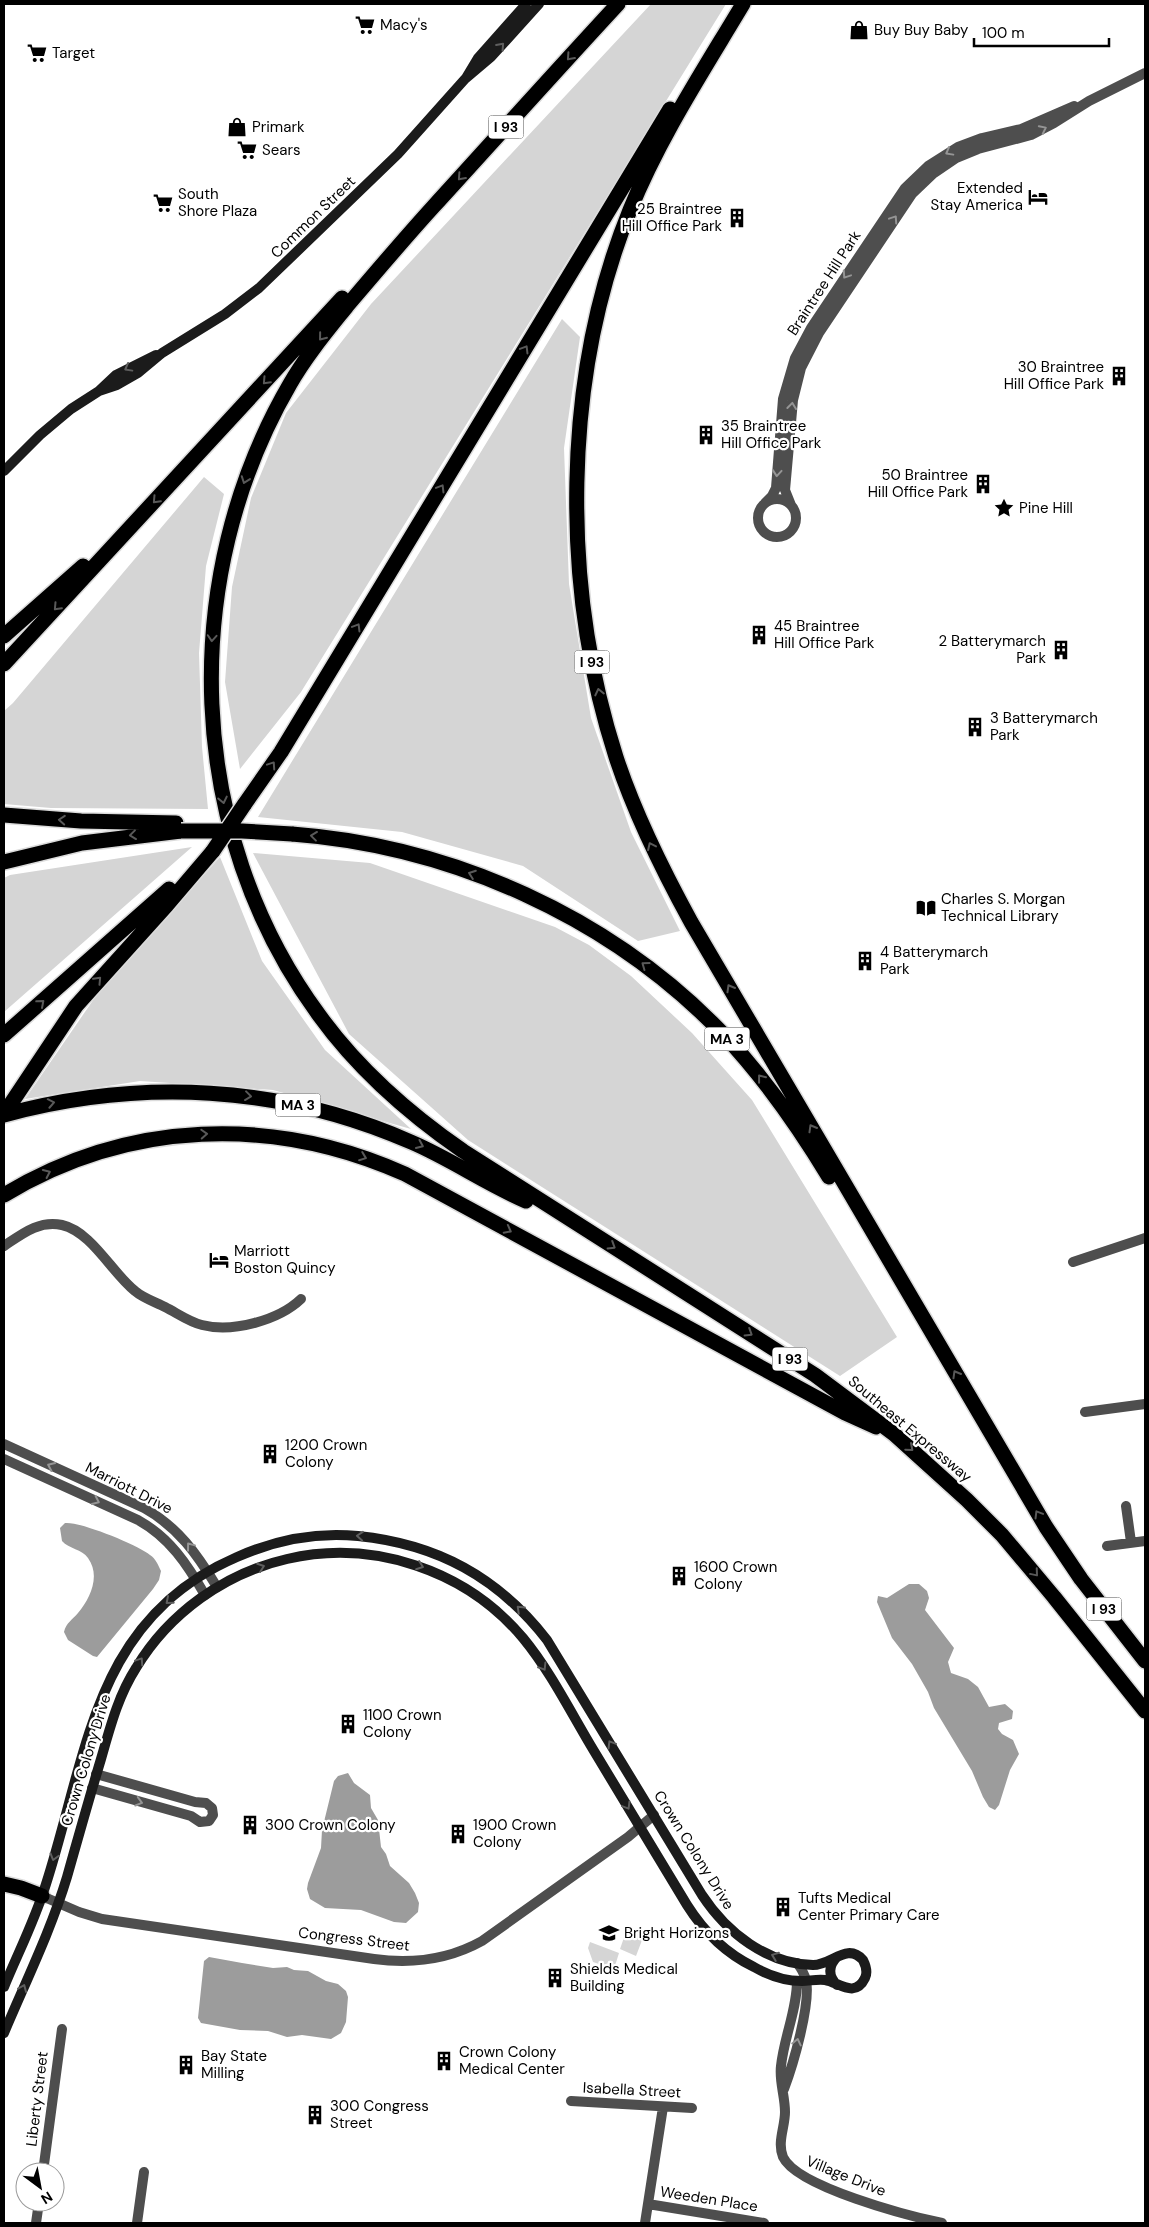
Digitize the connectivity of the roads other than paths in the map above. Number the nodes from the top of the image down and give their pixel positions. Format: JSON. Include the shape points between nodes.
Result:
{"nodes":[{"id":1,"x":526,"y":4,"type":"edge"},
{"id":2,"x":539,"y":4,"type":"edge"},
{"id":3,"x":612,"y":4,"type":"edge"},
{"id":4,"x":618,"y":4,"type":"edge"},
{"id":5,"x":743,"y":4,"type":"edge"},
{"id":6,"x":603,"y":21,"type":"junction"},
{"id":7,"x":722,"y":38,"type":"junction"},
{"id":8,"x":1145,"y":73,"type":"edge"},
{"id":9,"x":465,"y":79,"type":"junction"},
{"id":10,"x":996,"y":140,"type":"junction"},
{"id":11,"x":409,"y":233,"type":"junction"},
{"id":12,"x":4,"y":471,"type":"edge"},
{"id":13,"x":765,"y":503,"type":"junction"},
{"id":14,"x":792,"y":505,"type":"junction"},
{"id":15,"x":126,"y":533,"type":"junction"},
{"id":16,"x":4,"y":636,"type":"edge"},
{"id":17,"x":4,"y":664,"type":"edge"},
{"id":18,"x":4,"y":815,"type":"edge"},
{"id":19,"x":181,"y":827,"type":"junction"},
{"id":20,"x":212,"y":848,"type":"junction"},
{"id":21,"x":4,"y":862,"type":"edge"},
{"id":22,"x":4,"y":1035,"type":"edge"},
{"id":23,"x":4,"y":1114,"type":"edge"},
{"id":24,"x":4,"y":1196,"type":"edge"},
{"id":25,"x":571,"y":1220,"type":"junction"},
{"id":26,"x":1145,"y":1238,"type":"edge"},
{"id":27,"x":4,"y":1246,"type":"edge"},
{"id":28,"x":881,"y":1246,"type":"junction"},
{"id":29,"x":1073,"y":1262,"type":"dead end"},
{"id":30,"x":301,"y":1299,"type":"dead end"},
{"id":31,"x":1145,"y":1404,"type":"edge"},
{"id":32,"x":1085,"y":1412,"type":"dead end"},
{"id":33,"x":894,"y":1434,"type":"junction"},
{"id":34,"x":4,"y":1444,"type":"edge"},
{"id":35,"x":4,"y":1459,"type":"edge"},
{"id":36,"x":1126,"y":1506,"type":"dead end"},
{"id":37,"x":1145,"y":1540,"type":"edge"},
{"id":38,"x":1132,"y":1542,"type":"junction"},
{"id":39,"x":1107,"y":1546,"type":"dead end"},
{"id":40,"x":208,"y":1572,"type":"junction"},
{"id":41,"x":196,"y":1579,"type":"junction"},
{"id":42,"x":217,"y":1587,"type":"junction"},
{"id":43,"x":205,"y":1594,"type":"junction"},
{"id":44,"x":1145,"y":1661,"type":"edge"},
{"id":45,"x":1145,"y":1712,"type":"edge"},
{"id":46,"x":96,"y":1774,"type":"junction"},
{"id":47,"x":92,"y":1788,"type":"junction"},
{"id":48,"x":202,"y":1802,"type":"junction"},
{"id":49,"x":654,"y":1815,"type":"junction"},
{"id":50,"x":197,"y":1820,"type":"junction"},
{"id":51,"x":640,"y":1828,"type":"junction"},
{"id":52,"x":4,"y":1884,"type":"edge"},
{"id":53,"x":42,"y":1896,"type":"junction"},
{"id":54,"x":58,"y":1903,"type":"junction"},
{"id":55,"x":838,"y":1956,"type":"junction"},
{"id":56,"x":797,"y":1963,"type":"junction"},
{"id":57,"x":802,"y":1981,"type":"junction"},
{"id":58,"x":837,"y":1985,"type":"junction"},
{"id":59,"x":4,"y":1988,"type":"edge"},
{"id":60,"x":62,"y":2029,"type":"dead end"},
{"id":61,"x":4,"y":2033,"type":"edge"},
{"id":62,"x":571,"y":2101,"type":"dead end"},
{"id":63,"x":663,"y":2107,"type":"junction"},
{"id":64,"x":692,"y":2108,"type":"dead end"},
{"id":65,"x":44,"y":2162,"type":"edge"},
{"id":66,"x":144,"y":2172,"type":"dead end"},
{"id":67,"x":648,"y":2204,"type":"junction"},
{"id":68,"x":137,"y":2223,"type":"edge"},
{"id":69,"x":645,"y":2223,"type":"edge"},
{"id":70,"x":764,"y":2223,"type":"edge"},
{"id":71,"x":942,"y":2223,"type":"edge"}],
"edges":[{"from":1,"to":9,"type":"street","name":"Common Street","via":[[474,63]]},
{"from":9,"to":2,"type":"street","name":"Common Street","one_way":true,"via":[[491,58]]},
{"from":3,"to":6,"type":"highway"},
{"from":4,"to":6,"type":"highway","number":"I 93"},
{"from":5,"to":7,"type":"highway","number":"I 93"},
{"from":6,"to":11,"type":"highway","number":"I 93","one_way":true},
{"from":20,"to":7,"type":"highway","one_way":true,"bridge":true,"via":[[281,752],[690,75]]},
{"from":28,"to":7,"type":"highway","number":"I 93","one_way":true,"via":[[656,857],[633,804],[610,734],[595,679],[584,614],[577,533],[578,451],[588,368],[601,304],[618,244],[642,183]]},
{"from":8,"to":10,"type":"street","via":[[1030,135]]},
{"from":9,"to":12,"type":"street","name":"Common Street","via":[[398,154],[281,269],[240,304],[162,353],[133,376],[99,391],[55,422]]},
{"from":10,"to":13,"type":"street","name":"Braintree Hill Park","one_way":true,"via":[[969,142],[946,153],[910,182],[806,336],[787,381],[776,488]]},
{"from":14,"to":10,"type":"street","name":"Braintree Hill Park","one_way":true,"via":[[785,490],[792,407],[798,376],[810,347],[917,189],[956,158]]},
{"from":11,"to":15,"type":"highway","one_way":true,"via":[[367,271]]},
{"from":11,"to":25,"type":"highway","number":"I 93","one_way":true,"via":[[298,370],[268,426],[242,488],[221,568],[212,634],[212,717],[220,783],[238,855],[259,910],[288,969],[328,1028],[373,1078],[422,1122]]},
{"from":13,"to":14,"type":"street","via":[[776,499]]},
{"from":13,"to":14,"type":"street","name":"Braintree Hill Park","via":[[759,511],[759,523],[766,533],[775,537],[785,535],[794,525],[796,514]]},
{"from":15,"to":16,"type":"highway","via":[[83,566]]},
{"from":15,"to":17,"type":"highway","one_way":true},
{"from":19,"to":18,"type":"highway","one_way":true},
{"from":19,"to":21,"type":"highway","number":"MA 3","one_way":true,"via":[[82,842]]},
{"from":28,"to":19,"type":"highway","number":"MA 3","one_way":true,"bridge":true,"via":[[748,1062],[699,1010],[634,957],[599,934],[556,910],[471,873],[391,849],[292,834]]},
{"from":22,"to":20,"type":"highway","one_way":true,"via":[[143,914]]},
{"from":23,"to":20,"type":"highway","one_way":true,"via":[[76,1006],[167,905]]},
{"from":23,"to":25,"type":"highway","number":"MA 3","one_way":true,"via":[[75,1099],[140,1092],[206,1092],[271,1100],[335,1114],[398,1136],[515,1196]]},
{"from":24,"to":33,"type":"highway","one_way":true,"via":[[78,1159],[160,1138],[238,1134],[280,1137],[326,1146],[405,1174],[845,1413]]},
{"from":25,"to":33,"type":"highway","name":"Southeast Expressway","number":"I 93","one_way":true,"via":[[815,1376]]},
{"from":26,"to":29,"type":"street"},
{"from":27,"to":30,"type":"street","via":[[39,1225],[68,1227],[87,1241],[135,1291],[207,1326],[263,1321],[284,1313]]},
{"from":44,"to":28,"type":"highway","number":"I 93","one_way":true,"via":[[1058,1547]]},
{"from":31,"to":32,"type":"street"},
{"from":33,"to":45,"type":"highway","name":"Southeast Expressway","number":"I 93","one_way":true,"via":[[967,1500],[1013,1548]]},
{"from":40,"to":34,"type":"street","name":"Marriott Drive","one_way":true,"via":[[185,1540],[156,1515]]},
{"from":35,"to":41,"type":"street","name":"Marriott Drive","one_way":true,"via":[[154,1530],[175,1548]]},
{"from":36,"to":38,"type":"street"},
{"from":37,"to":38,"type":"street"},
{"from":38,"to":39,"type":"street"},
{"from":40,"to":41,"type":"street","name":"Crown Colony Drive"},
{"from":40,"to":42,"type":"street","name":"Marriott Drive"},
{"from":49,"to":40,"type":"street","name":"Crown Colony Drive","one_way":true,"via":[[547,1640],[507,1597],[464,1567],[406,1543],[328,1535],[268,1545]]},
{"from":41,"to":43,"type":"street","name":"Marriott Drive"},
{"from":41,"to":53,"type":"street","name":"Crown Colony Drive","one_way":true,"via":[[153,1615],[112,1674],[95,1714]]},
{"from":42,"to":43,"type":"street","name":"Crown Colony Drive"},
{"from":42,"to":51,"type":"street","name":"Crown Colony Drive","one_way":true,"via":[[265,1565],[328,1553],[394,1559],[456,1582],[483,1600],[533,1651]]},
{"from":46,"to":43,"type":"street","name":"Crown Colony Drive","one_way":true,"via":[[118,1704],[135,1668],[166,1628]]},
{"from":46,"to":47,"type":"street","name":"Crown Colony Drive"},
{"from":46,"to":48,"type":"street"},
{"from":47,"to":50,"type":"street","one_way":true},
{"from":47,"to":54,"type":"street","name":"Crown Colony Drive"},
{"from":48,"to":50,"type":"street","via":[[194,1810]]},
{"from":48,"to":50,"type":"street","via":[[211,1806],[213,1815],[206,1822]]},
{"from":49,"to":51,"type":"street","name":"Congress Street"},
{"from":56,"to":49,"type":"street","name":"Crown Colony Drive","one_way":true,"via":[[762,1951],[725,1925],[707,1902]]},
{"from":51,"to":54,"type":"street","name":"Congress Street","via":[[482,1942],[458,1952],[418,1961],[374,1959],[113,1921]]},
{"from":51,"to":57,"type":"street","name":"Crown Colony Drive","via":[[711,1938],[753,1967],[775,1976]]},
{"from":52,"to":53,"type":"highway"},
{"from":53,"to":54,"type":"street","name":"Congress Street"},
{"from":53,"to":59,"type":"street","name":"Crown Colony Drive"},
{"from":61,"to":54,"type":"street","name":"Crown Colony Drive","one_way":true},
{"from":55,"to":56,"type":"street","name":"Crown Colony Drive","via":[[822,1964]]},
{"from":55,"to":58,"type":"street","via":[[830,1971]]},
{"from":55,"to":58,"type":"street","name":"Crown Colony Drive","via":[[846,1953],[860,1956],[866,1972],[862,1983],[856,1987],[844,1989]]},
{"from":56,"to":57,"type":"street"},
{"from":57,"to":58,"type":"street","name":"Crown Colony Drive","via":[[824,1980]]},
{"from":57,"to":71,"type":"street","name":"Village Drive","via":[[781,2064],[785,2112],[781,2147],[784,2159],[792,2169],[809,2179],[860,2200]]},
{"from":60,"to":65,"type":"street","name":"Liberty Street"},
{"from":62,"to":63,"type":"street","name":"Isabella Street"},
{"from":63,"to":64,"type":"street","name":"Isabella Street"},
{"from":63,"to":67,"type":"street"},
{"from":66,"to":68,"type":"street"},
{"from":67,"to":69,"type":"street"},
{"from":67,"to":70,"type":"street","name":"Weeden Place"}]}
